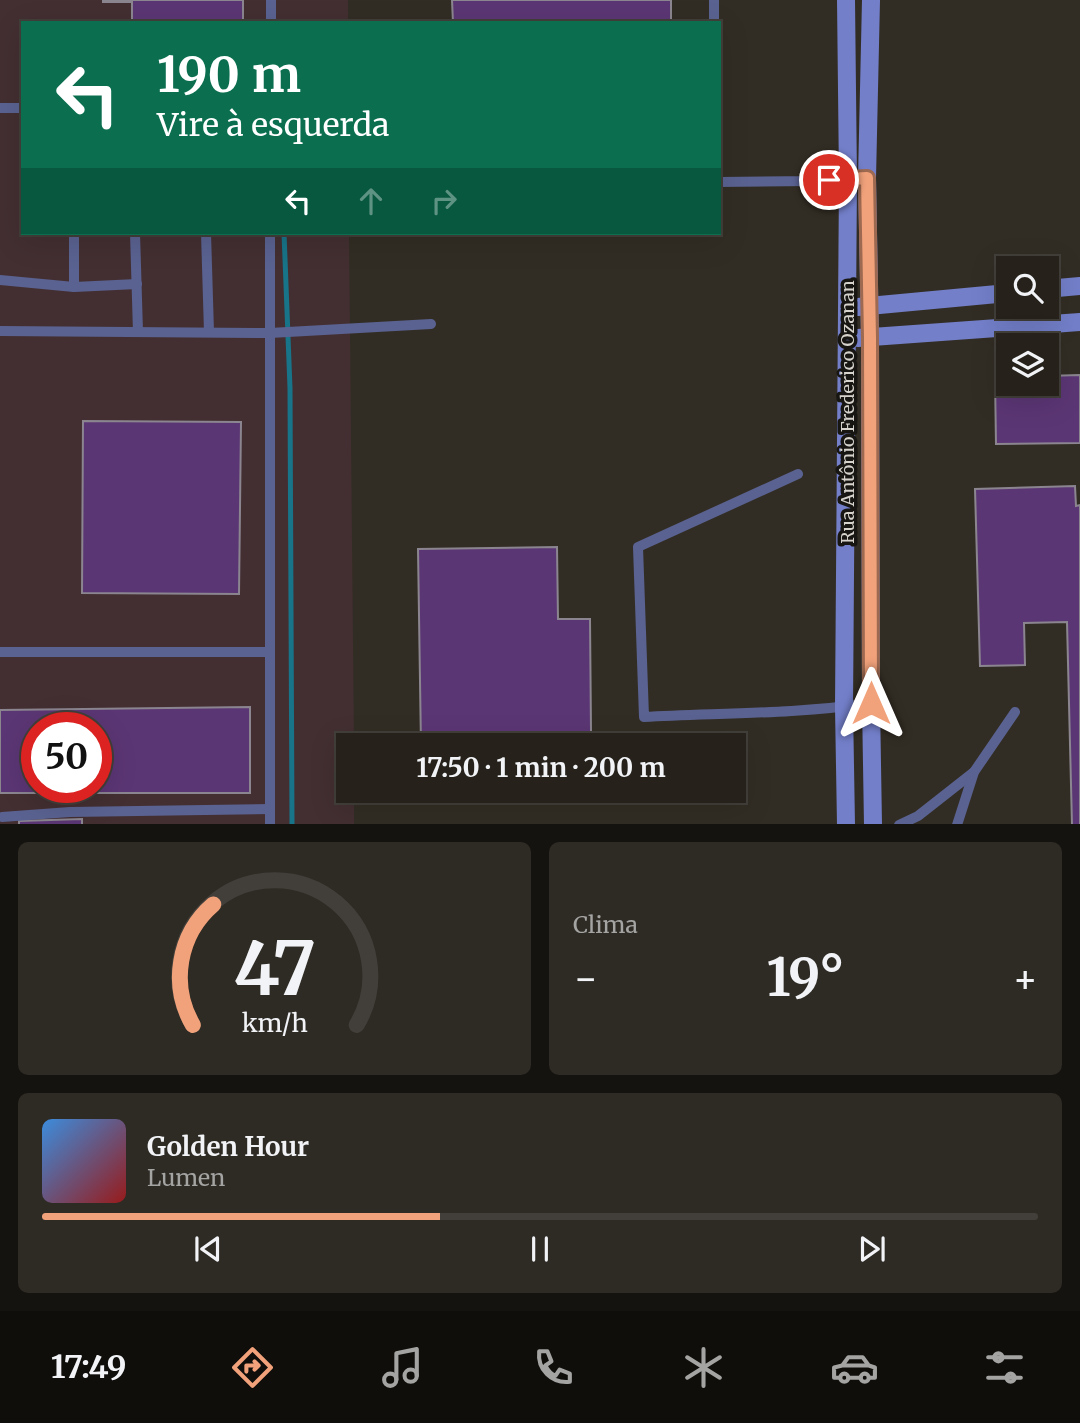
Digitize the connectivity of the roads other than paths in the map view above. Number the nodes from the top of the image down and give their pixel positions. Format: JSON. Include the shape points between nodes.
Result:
{"nodes":[{"id":1,"x":271,"y":0,"type":"edge"},
{"id":2,"x":714,"y":0,"type":"edge"},
{"id":3,"x":846,"y":0,"type":"edge"},
{"id":4,"x":871,"y":0,"type":"edge"},
{"id":5,"x":271,"y":21,"type":"edge"},
{"id":6,"x":714,"y":21,"type":"edge"},
{"id":7,"x":0,"y":108,"type":"edge"},
{"id":8,"x":21,"y":108,"type":"edge"},
{"id":9,"x":867,"y":178,"type":"junction"},
{"id":10,"x":849,"y":179,"type":"junction"},
{"id":11,"x":721,"y":182,"type":"edge"},
{"id":12,"x":74,"y":235,"type":"edge"},
{"id":13,"x":135,"y":235,"type":"edge"},
{"id":14,"x":206,"y":235,"type":"edge"},
{"id":15,"x":270,"y":235,"type":"edge"},
{"id":16,"x":0,"y":279,"type":"edge"},
{"id":17,"x":137,"y":284,"type":"junction"},
{"id":18,"x":1080,"y":286,"type":"edge"},
{"id":19,"x":74,"y":287,"type":"junction"},
{"id":20,"x":1059,"y":288,"type":"edge"},
{"id":21,"x":996,"y":294,"type":"edge"},
{"id":22,"x":869,"y":305,"type":"junction"},
{"id":23,"x":848,"y":308,"type":"junction"},
{"id":24,"x":1080,"y":322,"type":"edge"},
{"id":25,"x":431,"y":324,"type":"dead end"},
{"id":26,"x":0,"y":331,"type":"edge"},
{"id":27,"x":138,"y":332,"type":"junction"},
{"id":28,"x":209,"y":332,"type":"junction"},
{"id":29,"x":270,"y":333,"type":"junction"},
{"id":30,"x":848,"y":338,"type":"junction"},
{"id":31,"x":870,"y":338,"type":"junction"},
{"id":32,"x":798,"y":474,"type":"dead end"},
{"id":33,"x":0,"y":652,"type":"edge"},
{"id":34,"x":269,"y":652,"type":"junction"},
{"id":35,"x":871,"y":703,"type":"junction"},
{"id":36,"x":844,"y":707,"type":"junction"},
{"id":37,"x":1015,"y":712,"type":"dead end"},
{"id":38,"x":974,"y":772,"type":"junction"},
{"id":39,"x":270,"y":809,"type":"junction"},
{"id":40,"x":2,"y":819,"type":"edge"},
{"id":41,"x":270,"y":824,"type":"edge"},
{"id":42,"x":846,"y":824,"type":"edge"},
{"id":43,"x":873,"y":824,"type":"edge"},
{"id":44,"x":899,"y":824,"type":"edge"},
{"id":45,"x":957,"y":824,"type":"edge"}],
"edges":[{"from":1,"to":5,"type":"lane"},
{"from":2,"to":6,"type":"lane"},
{"from":3,"to":10,"type":"main road","name":"Rua Antônio Frederico Ozanan"},
{"from":4,"to":9,"type":"main road","name":"Rua Antônio Frederico Ozanan"},
{"from":7,"to":8,"type":"lane"},
{"from":9,"to":10,"type":"lane"},
{"from":9,"to":22,"type":"main road","name":"Rua Antônio Frederico Ozanan"},
{"from":10,"to":11,"type":"lane"},
{"from":10,"to":23,"type":"main road","name":"Rua Antônio Frederico Ozanan"},
{"from":12,"to":19,"type":"lane"},
{"from":13,"to":17,"type":"lane"},
{"from":14,"to":28,"type":"lane"},
{"from":15,"to":29,"type":"lane"},
{"from":16,"to":19,"type":"lane"},
{"from":17,"to":19,"type":"lane"},
{"from":17,"to":27,"type":"lane"},
{"from":18,"to":20,"type":"main road"},
{"from":21,"to":22,"type":"main road"},
{"from":22,"to":23,"type":"main road"},
{"from":22,"to":31,"type":"main road","name":"Rua Antônio Frederico Ozanan"},
{"from":23,"to":30,"type":"main road","name":"Rua Antônio Frederico Ozanan"},
{"from":24,"to":31,"type":"main road"},
{"from":25,"to":29,"type":"lane"},
{"from":26,"to":27,"type":"lane"},
{"from":27,"to":28,"type":"lane"},
{"from":28,"to":29,"type":"lane"},
{"from":29,"to":34,"type":"lane"},
{"from":30,"to":31,"type":"main road"},
{"from":30,"to":36,"type":"main road","name":"Rua Antônio Frederico Ozanan"},
{"from":31,"to":35,"type":"main road","name":"Rua Antônio Frederico Ozanan"},
{"from":32,"to":36,"type":"lane","via":[[638,547],[644,717]]},
{"from":33,"to":34,"type":"lane"},
{"from":34,"to":39,"type":"lane"},
{"from":35,"to":36,"type":"lane"},
{"from":35,"to":43,"type":"main road","name":"Rua Antônio Frederico Ozanan"},
{"from":36,"to":42,"type":"main road","name":"Rua Antônio Frederico Ozanan"},
{"from":37,"to":38,"type":"lane"},
{"from":38,"to":44,"type":"lane","via":[[918,816]]},
{"from":38,"to":45,"type":"lane"},
{"from":39,"to":40,"type":"lane","via":[[70,812]]},
{"from":39,"to":41,"type":"lane"}]}
